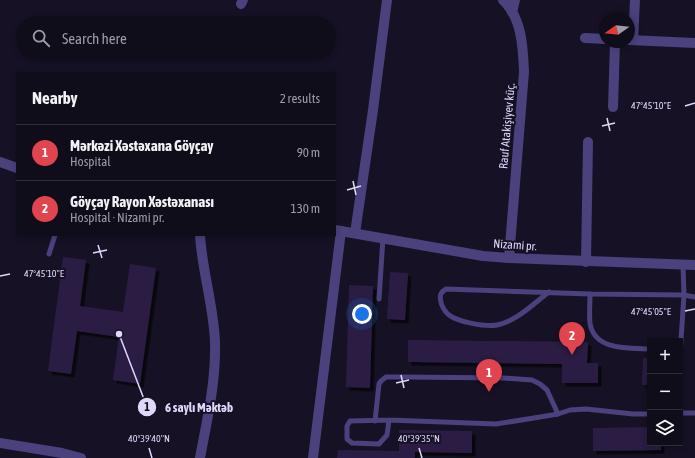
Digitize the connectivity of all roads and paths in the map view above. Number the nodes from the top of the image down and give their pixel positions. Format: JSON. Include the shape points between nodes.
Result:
{"nodes":[{"id":1,"x":387,"y":0,"type":"edge"},
{"id":2,"x":503,"y":0,"type":"edge"},
{"id":3,"x":515,"y":0,"type":"edge"},
{"id":4,"x":635,"y":0,"type":"edge"},
{"id":5,"x":512,"y":12,"type":"junction"},
{"id":6,"x":634,"y":12,"type":"edge"},
{"id":7,"x":585,"y":38,"type":"dead end"},
{"id":8,"x":599,"y":38,"type":"edge"},
{"id":9,"x":635,"y":40,"type":"edge"},
{"id":10,"x":695,"y":43,"type":"edge"},
{"id":11,"x":616,"y":48,"type":"edge"},
{"id":12,"x":613,"y":107,"type":"dead end"},
{"id":13,"x":588,"y":142,"type":"dead end"},
{"id":14,"x":0,"y":162,"type":"edge"},
{"id":15,"x":16,"y":168,"type":"edge"},
{"id":16,"x":338,"y":231,"type":"edge"},
{"id":17,"x":355,"y":234,"type":"junction"},
{"id":18,"x":55,"y":236,"type":"edge"},
{"id":19,"x":200,"y":236,"type":"edge"},
{"id":20,"x":383,"y":238,"type":"junction"},
{"id":21,"x":49,"y":254,"type":"dead end"},
{"id":22,"x":509,"y":258,"type":"junction"},
{"id":23,"x":586,"y":262,"type":"junction"},
{"id":24,"x":683,"y":265,"type":"junction"},
{"id":25,"x":695,"y":265,"type":"edge"},
{"id":26,"x":549,"y":292,"type":"junction"},
{"id":27,"x":590,"y":294,"type":"junction"},
{"id":28,"x":684,"y":295,"type":"junction"},
{"id":29,"x":695,"y":296,"type":"edge"},
{"id":30,"x":379,"y":299,"type":"dead end"},
{"id":31,"x":681,"y":338,"type":"edge"},
{"id":32,"x":647,"y":349,"type":"edge"},
{"id":33,"x":683,"y":413,"type":"edge"},
{"id":34,"x":695,"y":413,"type":"edge"},
{"id":35,"x":558,"y":414,"type":"junction"},
{"id":36,"x":647,"y":414,"type":"edge"},
{"id":37,"x":375,"y":420,"type":"junction"},
{"id":38,"x":389,"y":420,"type":"junction"},
{"id":39,"x":0,"y":443,"type":"edge"},
{"id":40,"x":81,"y":458,"type":"edge"},
{"id":41,"x":200,"y":458,"type":"edge"},
{"id":42,"x":313,"y":458,"type":"edge"}],
"edges":[{"from":1,"to":17,"type":"street"},
{"from":2,"to":5,"type":"street","name":"Rauf Atakişiyev küç."},
{"from":3,"to":5,"type":"street"},
{"from":4,"to":6,"type":"street"},
{"from":5,"to":22,"type":"street","name":"Rauf Atakişiyev küç.","via":[[520,29],[524,72]]},
{"from":7,"to":8,"type":"street"},
{"from":9,"to":10,"type":"street"},
{"from":11,"to":12,"type":"street"},
{"from":13,"to":23,"type":"street"},
{"from":14,"to":15,"type":"street"},
{"from":16,"to":17,"type":"street","name":"Nizami pr."},
{"from":16,"to":42,"type":"street"},
{"from":17,"to":20,"type":"street","name":"Nizami pr."},
{"from":18,"to":21,"type":"lane"},
{"from":19,"to":41,"type":"street","via":[[215,344],[211,397]]},
{"from":20,"to":22,"type":"street","name":"Nizami pr.","via":[[483,256]]},
{"from":20,"to":30,"type":"lane"},
{"from":22,"to":23,"type":"street","name":"Nizami pr."},
{"from":23,"to":24,"type":"street","name":"Nizami pr."},
{"from":24,"to":25,"type":"street","name":"Nizami pr."},
{"from":24,"to":28,"type":"lane"},
{"from":26,"to":26,"type":"lane","via":[[446,289],[440,297],[448,315],[482,325],[514,319]]},
{"from":26,"to":27,"type":"lane"},
{"from":27,"to":28,"type":"lane"},
{"from":27,"to":32,"type":"lane","via":[[590,324],[593,333],[600,340],[617,347]]},
{"from":28,"to":29,"type":"lane"},
{"from":28,"to":31,"type":"lane"},
{"from":33,"to":34,"type":"lane"},
{"from":35,"to":36,"type":"lane","via":[[586,409]]},
{"from":35,"to":37,"type":"lane","via":[[548,390],[532,380],[405,377],[381,380],[377,392]]},
{"from":35,"to":38,"type":"lane","via":[[496,424]]},
{"from":37,"to":38,"type":"lane"},
{"from":37,"to":38,"type":"lane","via":[[350,421],[347,426],[347,439],[352,443],[379,444],[387,435]]},
{"from":39,"to":40,"type":"street"}]}
